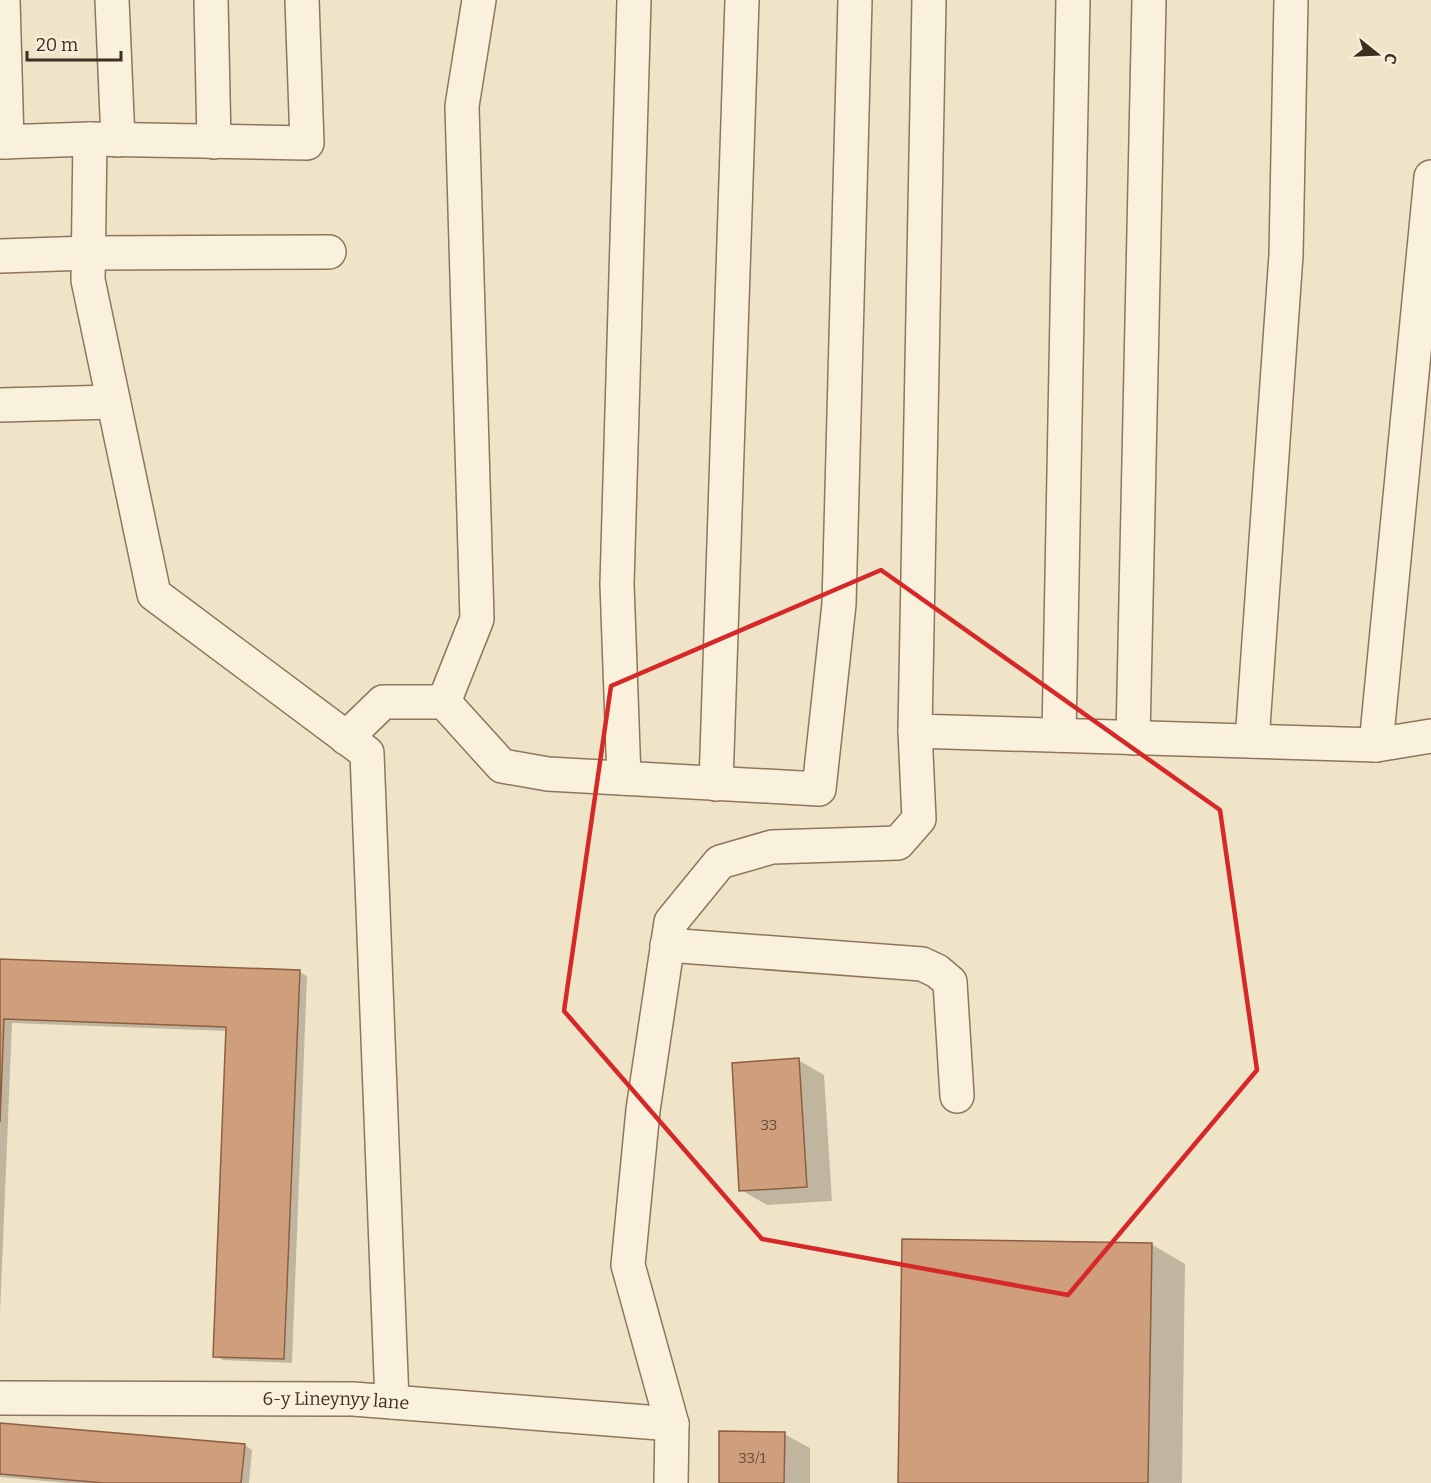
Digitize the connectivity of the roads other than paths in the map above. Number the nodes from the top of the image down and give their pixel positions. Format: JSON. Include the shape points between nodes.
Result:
{"nodes":[{"id":1,"x":3,"y":0,"type":"edge"},
{"id":2,"x":112,"y":0,"type":"edge"},
{"id":3,"x":210,"y":0,"type":"edge"},
{"id":4,"x":302,"y":0,"type":"edge"},
{"id":5,"x":478,"y":0,"type":"edge"},
{"id":6,"x":634,"y":0,"type":"edge"},
{"id":7,"x":742,"y":0,"type":"edge"},
{"id":8,"x":855,"y":0,"type":"edge"},
{"id":9,"x":929,"y":0,"type":"edge"},
{"id":10,"x":1072,"y":0,"type":"edge"},
{"id":11,"x":1149,"y":0,"type":"edge"},
{"id":12,"x":1291,"y":0,"type":"edge"},
{"id":13,"x":104,"y":140,"type":"junction"},
{"id":14,"x":4,"y":142,"type":"edge"},
{"id":15,"x":214,"y":142,"type":"junction"},
{"id":16,"x":1431,"y":177,"type":"edge"},
{"id":17,"x":329,"y":252,"type":"dead end"},
{"id":18,"x":88,"y":253,"type":"junction"},
{"id":19,"x":0,"y":256,"type":"edge"},
{"id":20,"x":113,"y":402,"type":"junction"},
{"id":21,"x":0,"y":405,"type":"edge"},
{"id":22,"x":444,"y":702,"type":"junction"},
{"id":23,"x":915,"y":731,"type":"junction"},
{"id":24,"x":1059,"y":735,"type":"junction"},
{"id":25,"x":1431,"y":736,"type":"edge"},
{"id":26,"x":346,"y":738,"type":"junction"},
{"id":27,"x":1133,"y":738,"type":"junction"},
{"id":28,"x":1252,"y":741,"type":"junction"},
{"id":29,"x":1376,"y":745,"type":"junction"},
{"id":30,"x":624,"y":778,"type":"junction"},
{"id":31,"x":716,"y":784,"type":"junction"},
{"id":32,"x":667,"y":945,"type":"junction"},
{"id":33,"x":957,"y":1096,"type":"dead end"},
{"id":34,"x":0,"y":1398,"type":"edge"},
{"id":35,"x":392,"y":1402,"type":"junction"},
{"id":36,"x":672,"y":1424,"type":"junction"},
{"id":37,"x":671,"y":1483,"type":"edge"}],
"edges":[{"from":1,"to":14,"type":"street"},
{"from":2,"to":13,"type":"street"},
{"from":3,"to":15,"type":"street"},
{"from":4,"to":15,"type":"street","via":[[307,143]]},
{"from":5,"to":22,"type":"street","via":[[462,106],[477,619]]},
{"from":6,"to":30,"type":"street","via":[[617,584]]},
{"from":7,"to":31,"type":"street"},
{"from":8,"to":31,"type":"street","via":[[839,604],[819,789]]},
{"from":9,"to":23,"type":"street"},
{"from":10,"to":24,"type":"street"},
{"from":11,"to":27,"type":"street"},
{"from":12,"to":28,"type":"street","via":[[1286,255]]},
{"from":13,"to":14,"type":"street"},
{"from":13,"to":15,"type":"street"},
{"from":13,"to":18,"type":"street"},
{"from":16,"to":29,"type":"street"},
{"from":17,"to":18,"type":"street"},
{"from":18,"to":19,"type":"street"},
{"from":18,"to":20,"type":"street","via":[[88,280]]},
{"from":20,"to":21,"type":"street"},
{"from":20,"to":26,"type":"street","via":[[154,594]]},
{"from":22,"to":26,"type":"street","via":[[383,702]]},
{"from":22,"to":30,"type":"street","via":[[502,766],[548,774]]},
{"from":23,"to":24,"type":"street"},
{"from":23,"to":32,"type":"street","via":[[919,819],[898,843],[772,847],[720,862],[671,922]]},
{"from":24,"to":27,"type":"street"},
{"from":25,"to":29,"type":"street"},
{"from":26,"to":35,"type":"street","via":[[367,753]]},
{"from":27,"to":28,"type":"street"},
{"from":28,"to":29,"type":"street"},
{"from":30,"to":31,"type":"street"},
{"from":32,"to":33,"type":"street","via":[[922,964],[937,971],[950,982]]},
{"from":32,"to":36,"type":"street","via":[[643,1110],[628,1265]]},
{"from":34,"to":35,"type":"street","name":"6-y Lineynyy lane"},
{"from":35,"to":36,"type":"street","name":"6-y Lineynyy lane"},
{"from":36,"to":37,"type":"street"}]}
